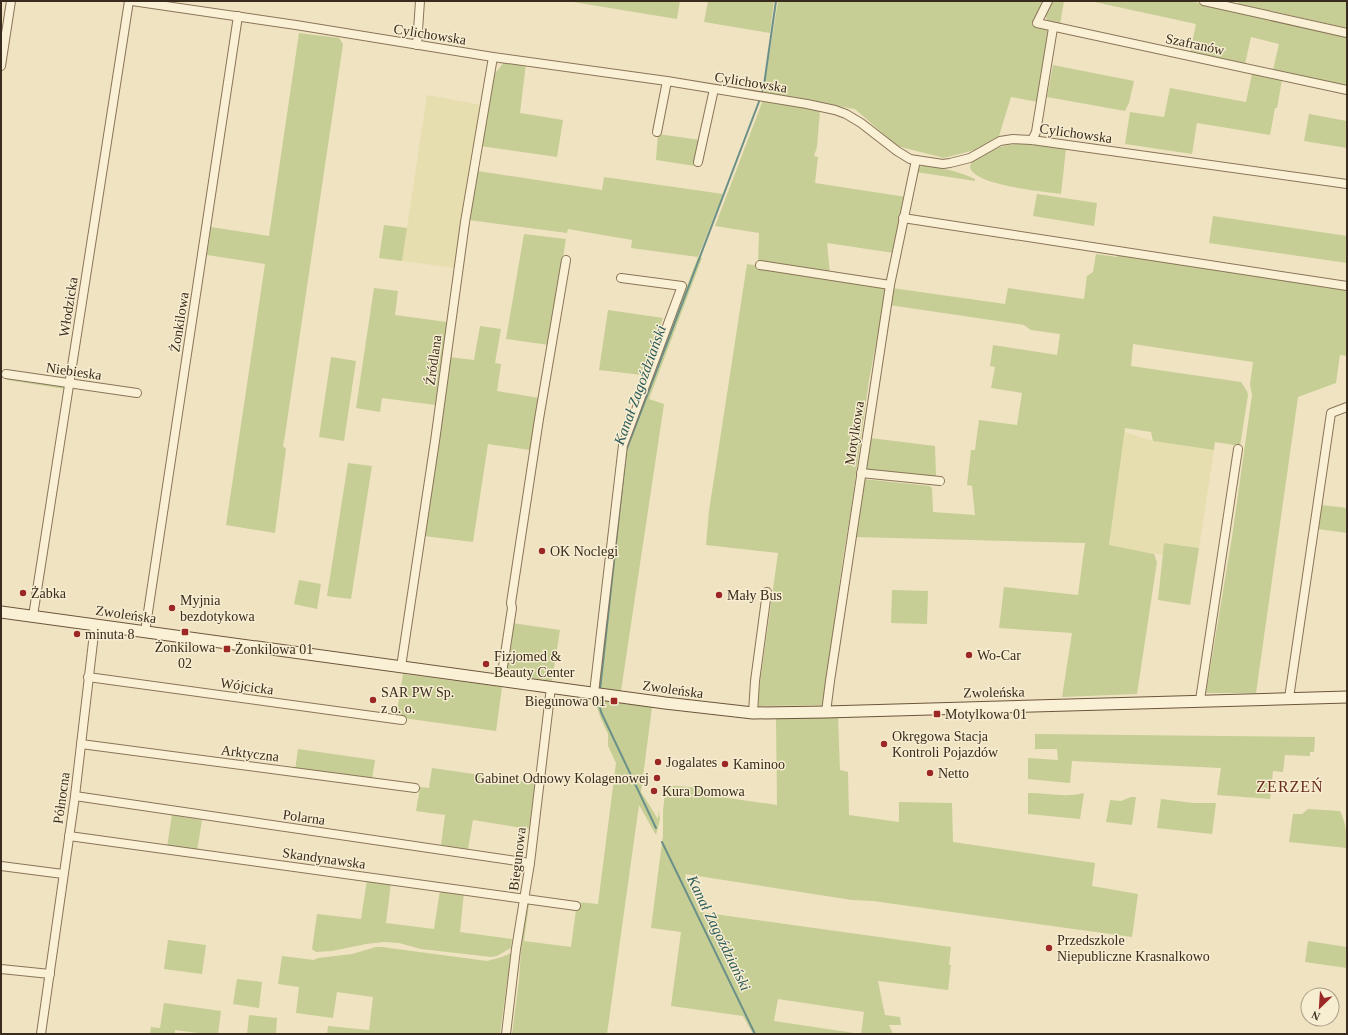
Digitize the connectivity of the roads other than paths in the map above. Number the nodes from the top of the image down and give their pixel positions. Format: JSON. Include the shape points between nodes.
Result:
{"nodes":[{"id":1,"x":11,"y":1,"type":"edge"},
{"id":2,"x":129,"y":1,"type":"edge"},
{"id":3,"x":132,"y":1,"type":"edge"},
{"id":4,"x":420,"y":1,"type":"edge"},
{"id":5,"x":1048,"y":1,"type":"edge"},
{"id":6,"x":1204,"y":1,"type":"edge"},
{"id":7,"x":238,"y":16,"type":"junction"},
{"id":8,"x":1053,"y":28,"type":"junction"},
{"id":9,"x":1347,"y":33,"type":"edge"},
{"id":10,"x":417,"y":45,"type":"junction"},
{"id":11,"x":493,"y":57,"type":"junction"},
{"id":12,"x":1,"y":66,"type":"edge"},
{"id":13,"x":667,"y":81,"type":"junction"},
{"id":14,"x":714,"y":89,"type":"junction"},
{"id":15,"x":1347,"y":90,"type":"edge"},
{"id":16,"x":657,"y":132,"type":"dead end"},
{"id":17,"x":1032,"y":140,"type":"junction"},
{"id":18,"x":916,"y":160,"type":"junction"},
{"id":19,"x":698,"y":162,"type":"dead end"},
{"id":20,"x":1347,"y":184,"type":"edge"},
{"id":21,"x":903,"y":218,"type":"junction"},
{"id":22,"x":566,"y":260,"type":"dead end"},
{"id":23,"x":760,"y":265,"type":"dead end"},
{"id":24,"x":621,"y":278,"type":"dead end"},
{"id":25,"x":890,"y":285,"type":"junction"},
{"id":26,"x":1347,"y":286,"type":"edge"},
{"id":27,"x":6,"y":374,"type":"dead end"},
{"id":28,"x":69,"y":383,"type":"junction"},
{"id":29,"x":137,"y":393,"type":"dead end"},
{"id":30,"x":1347,"y":407,"type":"edge"},
{"id":31,"x":1238,"y":449,"type":"dead end"},
{"id":32,"x":861,"y":473,"type":"junction"},
{"id":33,"x":940,"y":481,"type":"dead end"},
{"id":34,"x":767,"y":592,"type":"dead end"},
{"id":35,"x":1,"y":612,"type":"edge"},
{"id":36,"x":33,"y":616,"type":"junction"},
{"id":37,"x":96,"y":625,"type":"junction"},
{"id":38,"x":145,"y":632,"type":"junction"},
{"id":39,"x":401,"y":667,"type":"junction"},
{"id":40,"x":88,"y":677,"type":"junction"},
{"id":41,"x":501,"y":680,"type":"junction"},
{"id":42,"x":551,"y":687,"type":"junction"},
{"id":43,"x":598,"y":694,"type":"junction"},
{"id":44,"x":1347,"y":697,"type":"edge"},
{"id":45,"x":1289,"y":698,"type":"junction"},
{"id":46,"x":1200,"y":700,"type":"junction"},
{"id":47,"x":826,"y":712,"type":"junction"},
{"id":48,"x":753,"y":713,"type":"junction"},
{"id":49,"x":402,"y":720,"type":"dead end"},
{"id":50,"x":81,"y":744,"type":"junction"},
{"id":51,"x":415,"y":788,"type":"dead end"},
{"id":52,"x":75,"y":796,"type":"junction"},
{"id":53,"x":69,"y":836,"type":"junction"},
{"id":54,"x":530,"y":863,"type":"junction"},
{"id":55,"x":1,"y":866,"type":"edge"},
{"id":56,"x":63,"y":874,"type":"junction"},
{"id":57,"x":526,"y":898,"type":"junction"},
{"id":58,"x":576,"y":906,"type":"dead end"},
{"id":59,"x":1,"y":969,"type":"edge"},
{"id":60,"x":50,"y":974,"type":"junction"},
{"id":61,"x":41,"y":1034,"type":"edge"},
{"id":62,"x":506,"y":1034,"type":"edge"}],
"edges":[{"from":1,"to":12,"type":"street"},
{"from":2,"to":28,"type":"street","name":"Włodzicka"},
{"from":3,"to":7,"type":"street","name":"Cylichowska"},
{"from":4,"to":10,"type":"street"},
{"from":5,"to":8,"type":"street","name":"Szafranów","via":[[1037,24]]},
{"from":6,"to":9,"type":"street"},
{"from":7,"to":10,"type":"street","name":"Cylichowska"},
{"from":7,"to":38,"type":"street","name":"Żonkilowa"},
{"from":8,"to":15,"type":"street","name":"Szafranów"},
{"from":8,"to":17,"type":"street","via":[[1036,132]]},
{"from":10,"to":11,"type":"street","name":"Cylichowska"},
{"from":11,"to":13,"type":"street","name":"Cylichowska"},
{"from":11,"to":39,"type":"street","name":"Źródlana","via":[[465,222]]},
{"from":13,"to":14,"type":"street","name":"Cylichowska"},
{"from":13,"to":16,"type":"street"},
{"from":14,"to":18,"type":"street","name":"Cylichowska","via":[[835,110],[861,123],[897,151]]},
{"from":14,"to":19,"type":"street"},
{"from":17,"to":18,"type":"street","name":"Cylichowska","via":[[1000,140],[970,158],[950,163]]},
{"from":17,"to":20,"type":"street","name":"Cylichowska"},
{"from":18,"to":21,"type":"street","name":"Motylkowa"},
{"from":21,"to":25,"type":"street","name":"Motylkowa"},
{"from":21,"to":26,"type":"street"},
{"from":22,"to":41,"type":"street","via":[[539,418]]},
{"from":23,"to":25,"type":"street"},
{"from":24,"to":43,"type":"street","via":[[682,286],[623,445]]},
{"from":25,"to":32,"type":"street","name":"Motylkowa"},
{"from":27,"to":28,"type":"street","name":"Niebieska"},
{"from":28,"to":29,"type":"street","name":"Niebieska"},
{"from":28,"to":36,"type":"street","name":"Włodzicka"},
{"from":30,"to":45,"type":"street","via":[[1331,413]]},
{"from":31,"to":46,"type":"street"},
{"from":32,"to":33,"type":"street"},
{"from":32,"to":47,"type":"street","name":"Motylkowa"},
{"from":34,"to":48,"type":"street"},
{"from":35,"to":36,"type":"street","name":"Zwoleńska"},
{"from":36,"to":37,"type":"street","name":"Zwoleńska"},
{"from":37,"to":38,"type":"street","name":"Zwoleńska"},
{"from":37,"to":40,"type":"street","name":"Północna"},
{"from":38,"to":39,"type":"street","name":"Zwoleńska"},
{"from":39,"to":41,"type":"street","name":"Zwoleńska"},
{"from":40,"to":49,"type":"street","name":"Wójcicka"},
{"from":40,"to":50,"type":"street","name":"Północna"},
{"from":41,"to":42,"type":"street","name":"Zwoleńska"},
{"from":42,"to":43,"type":"street","name":"Zwoleńska"},
{"from":42,"to":54,"type":"street","name":"Biegunowa"},
{"from":43,"to":48,"type":"street","name":"Zwoleńska"},
{"from":44,"to":45,"type":"street","name":"Zwoleńska"},
{"from":45,"to":46,"type":"street","name":"Zwoleńska"},
{"from":46,"to":47,"type":"street","name":"Zwoleńska"},
{"from":47,"to":48,"type":"street","name":"Zwoleńska"},
{"from":50,"to":51,"type":"street","name":"Arktyczna"},
{"from":50,"to":52,"type":"street","name":"Północna"},
{"from":52,"to":53,"type":"street","name":"Północna"},
{"from":52,"to":54,"type":"street","name":"Polarna"},
{"from":53,"to":56,"type":"street","name":"Północna"},
{"from":53,"to":57,"type":"street","name":"Skandynawska"},
{"from":54,"to":57,"type":"street","name":"Biegunowa"},
{"from":55,"to":56,"type":"street"},
{"from":56,"to":60,"type":"street","name":"Północna"},
{"from":57,"to":58,"type":"street","name":"Skandynawska"},
{"from":57,"to":62,"type":"street","name":"Biegunowa","via":[[516,949]]},
{"from":59,"to":60,"type":"street"},
{"from":60,"to":61,"type":"street","name":"Północna"}]}
